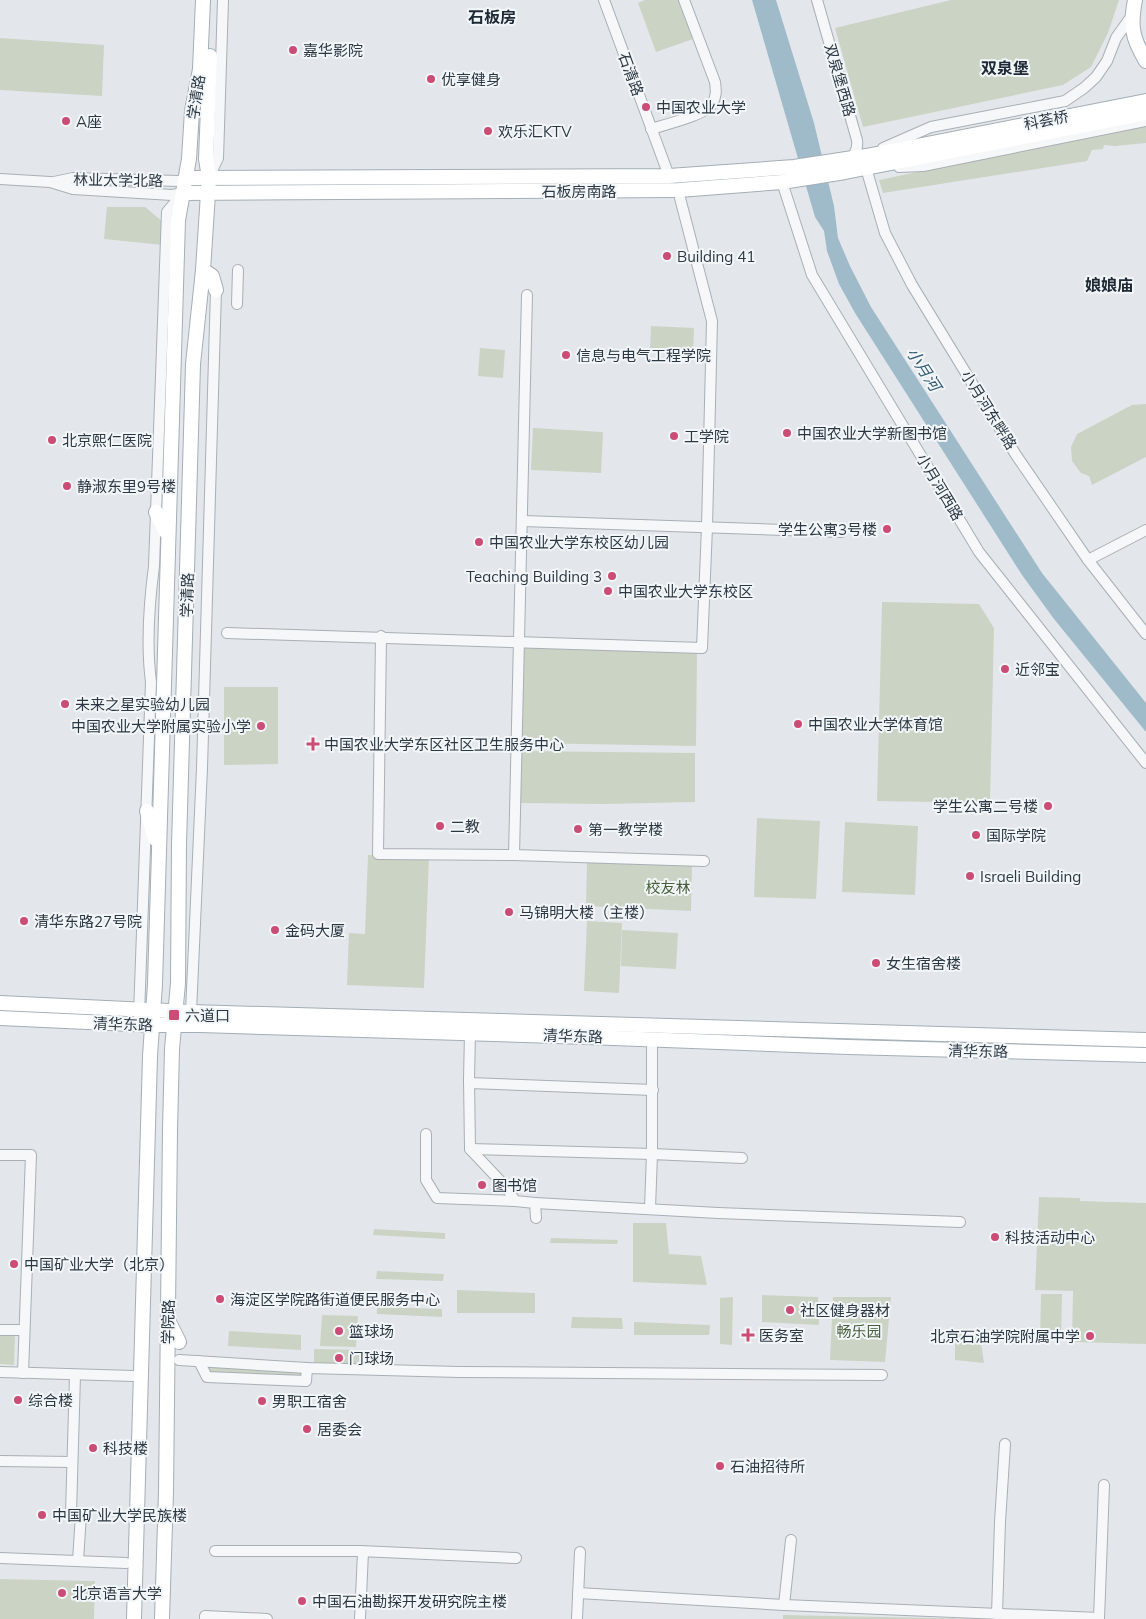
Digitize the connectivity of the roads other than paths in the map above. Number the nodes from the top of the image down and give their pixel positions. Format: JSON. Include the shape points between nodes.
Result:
{"nodes":[{"id":1,"x":203,"y":0,"type":"edge"},
{"id":2,"x":212,"y":0,"type":"edge"},
{"id":3,"x":223,"y":0,"type":"edge"},
{"id":4,"x":604,"y":0,"type":"edge"},
{"id":5,"x":684,"y":0,"type":"edge"},
{"id":6,"x":817,"y":0,"type":"edge"},
{"id":7,"x":1135,"y":0,"type":"edge"},
{"id":8,"x":1132,"y":14,"type":"junction"},
{"id":9,"x":1146,"y":61,"type":"edge"},
{"id":10,"x":1146,"y":101,"type":"edge"},
{"id":11,"x":1146,"y":113,"type":"edge"},
{"id":12,"x":1146,"y":121,"type":"edge"},
{"id":13,"x":651,"y":129,"type":"junction"},
{"id":14,"x":948,"y":146,"type":"junction"},
{"id":15,"x":851,"y":158,"type":"junction"},
{"id":16,"x":866,"y":164,"type":"junction"},
{"id":17,"x":837,"y":166,"type":"junction"},
{"id":18,"x":796,"y":173,"type":"junction"},
{"id":19,"x":669,"y":176,"type":"junction"},
{"id":20,"x":186,"y":178,"type":"junction"},
{"id":21,"x":209,"y":178,"type":"junction"},
{"id":22,"x":0,"y":179,"type":"edge"},
{"id":23,"x":50,"y":182,"type":"junction"},
{"id":24,"x":782,"y":182,"type":"junction"},
{"id":25,"x":207,"y":192,"type":"junction"},
{"id":26,"x":183,"y":193,"type":"junction"},
{"id":27,"x":680,"y":198,"type":"dead end"},
{"id":28,"x":203,"y":270,"type":"junction"},
{"id":29,"x":238,"y":270,"type":"dead end"},
{"id":30,"x":216,"y":290,"type":"joint"},
{"id":31,"x":528,"y":295,"type":"dead end"},
{"id":32,"x":237,"y":304,"type":"dead end"},
{"id":33,"x":156,"y":512,"type":"junction"},
{"id":34,"x":523,"y":521,"type":"junction"},
{"id":35,"x":707,"y":527,"type":"junction"},
{"id":36,"x":1146,"y":530,"type":"edge"},
{"id":37,"x":841,"y":532,"type":"dead end"},
{"id":38,"x":167,"y":535,"type":"junction"},
{"id":39,"x":1088,"y":560,"type":"junction"},
{"id":40,"x":227,"y":633,"type":"dead end"},
{"id":41,"x":1146,"y":634,"type":"edge"},
{"id":42,"x":382,"y":636,"type":"junction"},
{"id":43,"x":520,"y":641,"type":"junction"},
{"id":44,"x":1146,"y":764,"type":"edge"},
{"id":45,"x":147,"y":811,"type":"junction"},
{"id":46,"x":158,"y":846,"type":"junction"},
{"id":47,"x":514,"y":855,"type":"junction"},
{"id":48,"x":704,"y":861,"type":"dead end"},
{"id":49,"x":0,"y":1003,"type":"edge"},
{"id":50,"x":146,"y":1010,"type":"junction"},
{"id":51,"x":191,"y":1012,"type":"junction"},
{"id":52,"x":0,"y":1018,"type":"edge"},
{"id":53,"x":175,"y":1018,"type":"junction"},
{"id":54,"x":145,"y":1025,"type":"junction"},
{"id":55,"x":470,"y":1033,"type":"junction"},
{"id":56,"x":1011,"y":1035,"type":"junction"},
{"id":57,"x":652,"y":1039,"type":"junction"},
{"id":58,"x":1146,"y":1040,"type":"edge"},
{"id":59,"x":1010,"y":1052,"type":"junction"},
{"id":60,"x":1146,"y":1055,"type":"edge"},
{"id":61,"x":469,"y":1083,"type":"junction"},
{"id":62,"x":652,"y":1090,"type":"junction"},
{"id":63,"x":426,"y":1134,"type":"dead end"},
{"id":64,"x":470,"y":1149,"type":"junction"},
{"id":65,"x":652,"y":1154,"type":"junction"},
{"id":66,"x":0,"y":1155,"type":"edge"},
{"id":67,"x":742,"y":1158,"type":"dead end"},
{"id":68,"x":515,"y":1200,"type":"junction"},
{"id":69,"x":535,"y":1203,"type":"junction"},
{"id":70,"x":650,"y":1208,"type":"junction"},
{"id":71,"x":536,"y":1218,"type":"dead end"},
{"id":72,"x":960,"y":1222,"type":"dead end"},
{"id":73,"x":145,"y":1249,"type":"junction"},
{"id":74,"x":137,"y":1273,"type":"dead end"},
{"id":75,"x":168,"y":1319,"type":"junction"},
{"id":76,"x":0,"y":1330,"type":"edge"},
{"id":77,"x":24,"y":1330,"type":"junction"},
{"id":78,"x":179,"y":1342,"type":"dead end"},
{"id":79,"x":200,"y":1361,"type":"junction"},
{"id":80,"x":178,"y":1366,"type":"joint"},
{"id":81,"x":307,"y":1368,"type":"junction"},
{"id":82,"x":0,"y":1372,"type":"edge"},
{"id":83,"x":23,"y":1373,"type":"junction"},
{"id":84,"x":75,"y":1374,"type":"junction"},
{"id":85,"x":882,"y":1375,"type":"dead end"},
{"id":86,"x":134,"y":1376,"type":"dead end"},
{"id":87,"x":166,"y":1393,"type":"junction"},
{"id":88,"x":1005,"y":1444,"type":"dead end"},
{"id":89,"x":0,"y":1461,"type":"edge"},
{"id":90,"x":72,"y":1462,"type":"junction"},
{"id":91,"x":1104,"y":1485,"type":"dead end"},
{"id":92,"x":791,"y":1540,"type":"dead end"},
{"id":93,"x":214,"y":1551,"type":"dead end"},
{"id":94,"x":364,"y":1552,"type":"junction"},
{"id":95,"x":580,"y":1552,"type":"dead end"},
{"id":96,"x":0,"y":1558,"type":"edge"},
{"id":97,"x":516,"y":1558,"type":"dead end"},
{"id":98,"x":78,"y":1561,"type":"junction"},
{"id":99,"x":126,"y":1563,"type":"dead end"},
{"id":100,"x":578,"y":1593,"type":"junction"},
{"id":101,"x":784,"y":1605,"type":"junction"},
{"id":102,"x":997,"y":1614,"type":"junction"},
{"id":103,"x":134,"y":1619,"type":"edge"},
{"id":104,"x":162,"y":1619,"type":"edge"},
{"id":105,"x":205,"y":1619,"type":"edge"},
{"id":106,"x":267,"y":1619,"type":"edge"},
{"id":107,"x":360,"y":1619,"type":"edge"},
{"id":108,"x":577,"y":1619,"type":"edge"},
{"id":109,"x":1099,"y":1619,"type":"edge"}],
"edges":[{"from":1,"to":20,"type":"main road","name":"学清路","via":[[200,69],[192,111]]},
{"from":2,"to":21,"type":"main road","name":"学清路","via":[[206,159]]},
{"from":3,"to":21,"type":"street","name":"学清路","via":[[218,158]]},
{"from":4,"to":13,"type":"street","name":"石清路"},
{"from":5,"to":13,"type":"street","via":[[717,94],[712,107],[695,116]]},
{"from":6,"to":15,"type":"street","name":"双泉堡西路","via":[[858,140]]},
{"from":7,"to":8,"type":"main road"},
{"from":8,"to":9,"type":"main road","via":[[1135,43]]},
{"from":8,"to":16,"type":"street","via":[[1096,77],[1065,101],[931,127]]},
{"from":10,"to":14,"type":"main road","name":"科荟桥"},
{"from":11,"to":14,"type":"main road","name":"科荟桥"},
{"from":12,"to":16,"type":"street","via":[[923,166]]},
{"from":13,"to":19,"type":"street","name":"石清路"},
{"from":14,"to":16,"type":"main road","name":"石板房南路"},
{"from":15,"to":16,"type":"main road","name":"石板房南路"},
{"from":15,"to":17,"type":"main road","name":"石板房南路"},
{"from":16,"to":17,"type":"main road","name":"石板房南路"},
{"from":16,"to":39,"type":"street","name":"小月河东畔路","via":[[885,233],[912,285],[1016,455]]},
{"from":17,"to":18,"type":"main road","name":"石板房南路"},
{"from":18,"to":19,"type":"main road","name":"石板房南路"},
{"from":18,"to":24,"type":"main road","name":"石板房南路"},
{"from":19,"to":21,"type":"main road","name":"石板房南路"},
{"from":20,"to":21,"type":"main road","name":"石板房南路"},
{"from":20,"to":23,"type":"street","name":"林业大学北路","via":[[179,181],[73,178]]},
{"from":20,"to":26,"type":"main road","name":"学清路"},
{"from":21,"to":25,"type":"main road","name":"学清路"},
{"from":22,"to":23,"type":"street","name":"林业大学北路"},
{"from":23,"to":26,"type":"street","name":"林业大学北路","via":[[73,189]]},
{"from":24,"to":25,"type":"main road","name":"石板房南路","via":[[679,190]]},
{"from":24,"to":44,"type":"street","name":"小月河西路","via":[[812,275],[979,552]]},
{"from":25,"to":26,"type":"main road","name":"石板房南路"},
{"from":25,"to":28,"type":"main road","name":"学清路"},
{"from":26,"to":33,"type":"street","name":"学清路","via":[[167,212]]},
{"from":26,"to":38,"type":"main road","name":"学清路","via":[[178,220]]},
{"from":27,"to":35,"type":"street","via":[[712,321]]},
{"from":28,"to":30,"type":"main road","via":[[212,276]]},
{"from":28,"to":53,"type":"main road","name":"学清路","via":[[193,364]]},
{"from":29,"to":32,"type":"street"},
{"from":30,"to":51,"type":"street","name":"学清路","via":[[202,768]]},
{"from":31,"to":34,"type":"street"},
{"from":33,"to":38,"type":"main road"},
{"from":33,"to":45,"type":"street","name":"学清路","via":[[150,594]]},
{"from":34,"to":35,"type":"street"},
{"from":34,"to":43,"type":"street"},
{"from":35,"to":37,"type":"street"},
{"from":35,"to":43,"type":"street","via":[[702,648]]},
{"from":36,"to":39,"type":"street"},
{"from":38,"to":46,"type":"main road","name":"学清路"},
{"from":39,"to":41,"type":"street","name":"小月河东畔路"},
{"from":40,"to":42,"type":"street"},
{"from":42,"to":43,"type":"street"},
{"from":42,"to":47,"type":"street","via":[[378,854]]},
{"from":43,"to":47,"type":"street"},
{"from":45,"to":46,"type":"main road"},
{"from":45,"to":50,"type":"street","name":"学清路"},
{"from":46,"to":50,"type":"main road","name":"学清路"},
{"from":47,"to":48,"type":"street"},
{"from":49,"to":50,"type":"main road","name":"清华东路"},
{"from":50,"to":53,"type":"main road","name":"清华东路"},
{"from":50,"to":54,"type":"main road","name":"学院路"},
{"from":51,"to":53,"type":"main road","name":"清华东路"},
{"from":51,"to":56,"type":"main road","name":"清华东路"},
{"from":52,"to":54,"type":"main road","name":"清华东路"},
{"from":53,"to":54,"type":"main road","name":"清华东路"},
{"from":53,"to":55,"type":"main road","name":"清华东路"},
{"from":53,"to":75,"type":"main road","name":"学院路"},
{"from":54,"to":73,"type":"main road","name":"学院路"},
{"from":55,"to":57,"type":"main road","name":"清华东路"},
{"from":55,"to":61,"type":"street"},
{"from":56,"to":58,"type":"main road","name":"清华东路"},
{"from":56,"to":59,"type":"main road"},
{"from":57,"to":59,"type":"main road","name":"清华东路"},
{"from":57,"to":62,"type":"street"},
{"from":59,"to":60,"type":"main road","name":"清华东路"},
{"from":61,"to":62,"type":"street"},
{"from":61,"to":64,"type":"street"},
{"from":62,"to":65,"type":"street"},
{"from":63,"to":68,"type":"street","via":[[426,1180],[437,1198]]},
{"from":64,"to":65,"type":"street"},
{"from":64,"to":68,"type":"street","via":[[508,1188]]},
{"from":65,"to":67,"type":"street"},
{"from":65,"to":70,"type":"street"},
{"from":66,"to":77,"type":"street","via":[[31,1155]]},
{"from":68,"to":69,"type":"street"},
{"from":69,"to":70,"type":"street"},
{"from":69,"to":71,"type":"street"},
{"from":70,"to":72,"type":"street"},
{"from":73,"to":74,"type":"main road"},
{"from":73,"to":103,"type":"main road","name":"学院路"},
{"from":75,"to":78,"type":"main road"},
{"from":75,"to":87,"type":"main road","name":"学院路"},
{"from":76,"to":77,"type":"street"},
{"from":77,"to":83,"type":"street"},
{"from":79,"to":80,"type":"street"},
{"from":79,"to":81,"type":"street"},
{"from":79,"to":81,"type":"street","via":[[207,1377],[306,1381]]},
{"from":80,"to":87,"type":"main road"},
{"from":81,"to":85,"type":"street"},
{"from":82,"to":83,"type":"street"},
{"from":83,"to":84,"type":"street"},
{"from":84,"to":86,"type":"street"},
{"from":84,"to":90,"type":"street"},
{"from":87,"to":104,"type":"main road","name":"学院路"},
{"from":88,"to":102,"type":"street"},
{"from":89,"to":90,"type":"street"},
{"from":90,"to":98,"type":"street","via":[[71,1513],[81,1514]]},
{"from":91,"to":109,"type":"street"},
{"from":92,"to":101,"type":"street"},
{"from":93,"to":94,"type":"street"},
{"from":94,"to":97,"type":"street"},
{"from":94,"to":107,"type":"street"},
{"from":95,"to":100,"type":"street"},
{"from":96,"to":98,"type":"street"},
{"from":98,"to":99,"type":"street"},
{"from":100,"to":101,"type":"street"},
{"from":100,"to":108,"type":"street"},
{"from":101,"to":102,"type":"street"},
{"from":102,"to":109,"type":"street"},
{"from":105,"to":106,"type":"street","via":[[205,1616]]}]}
